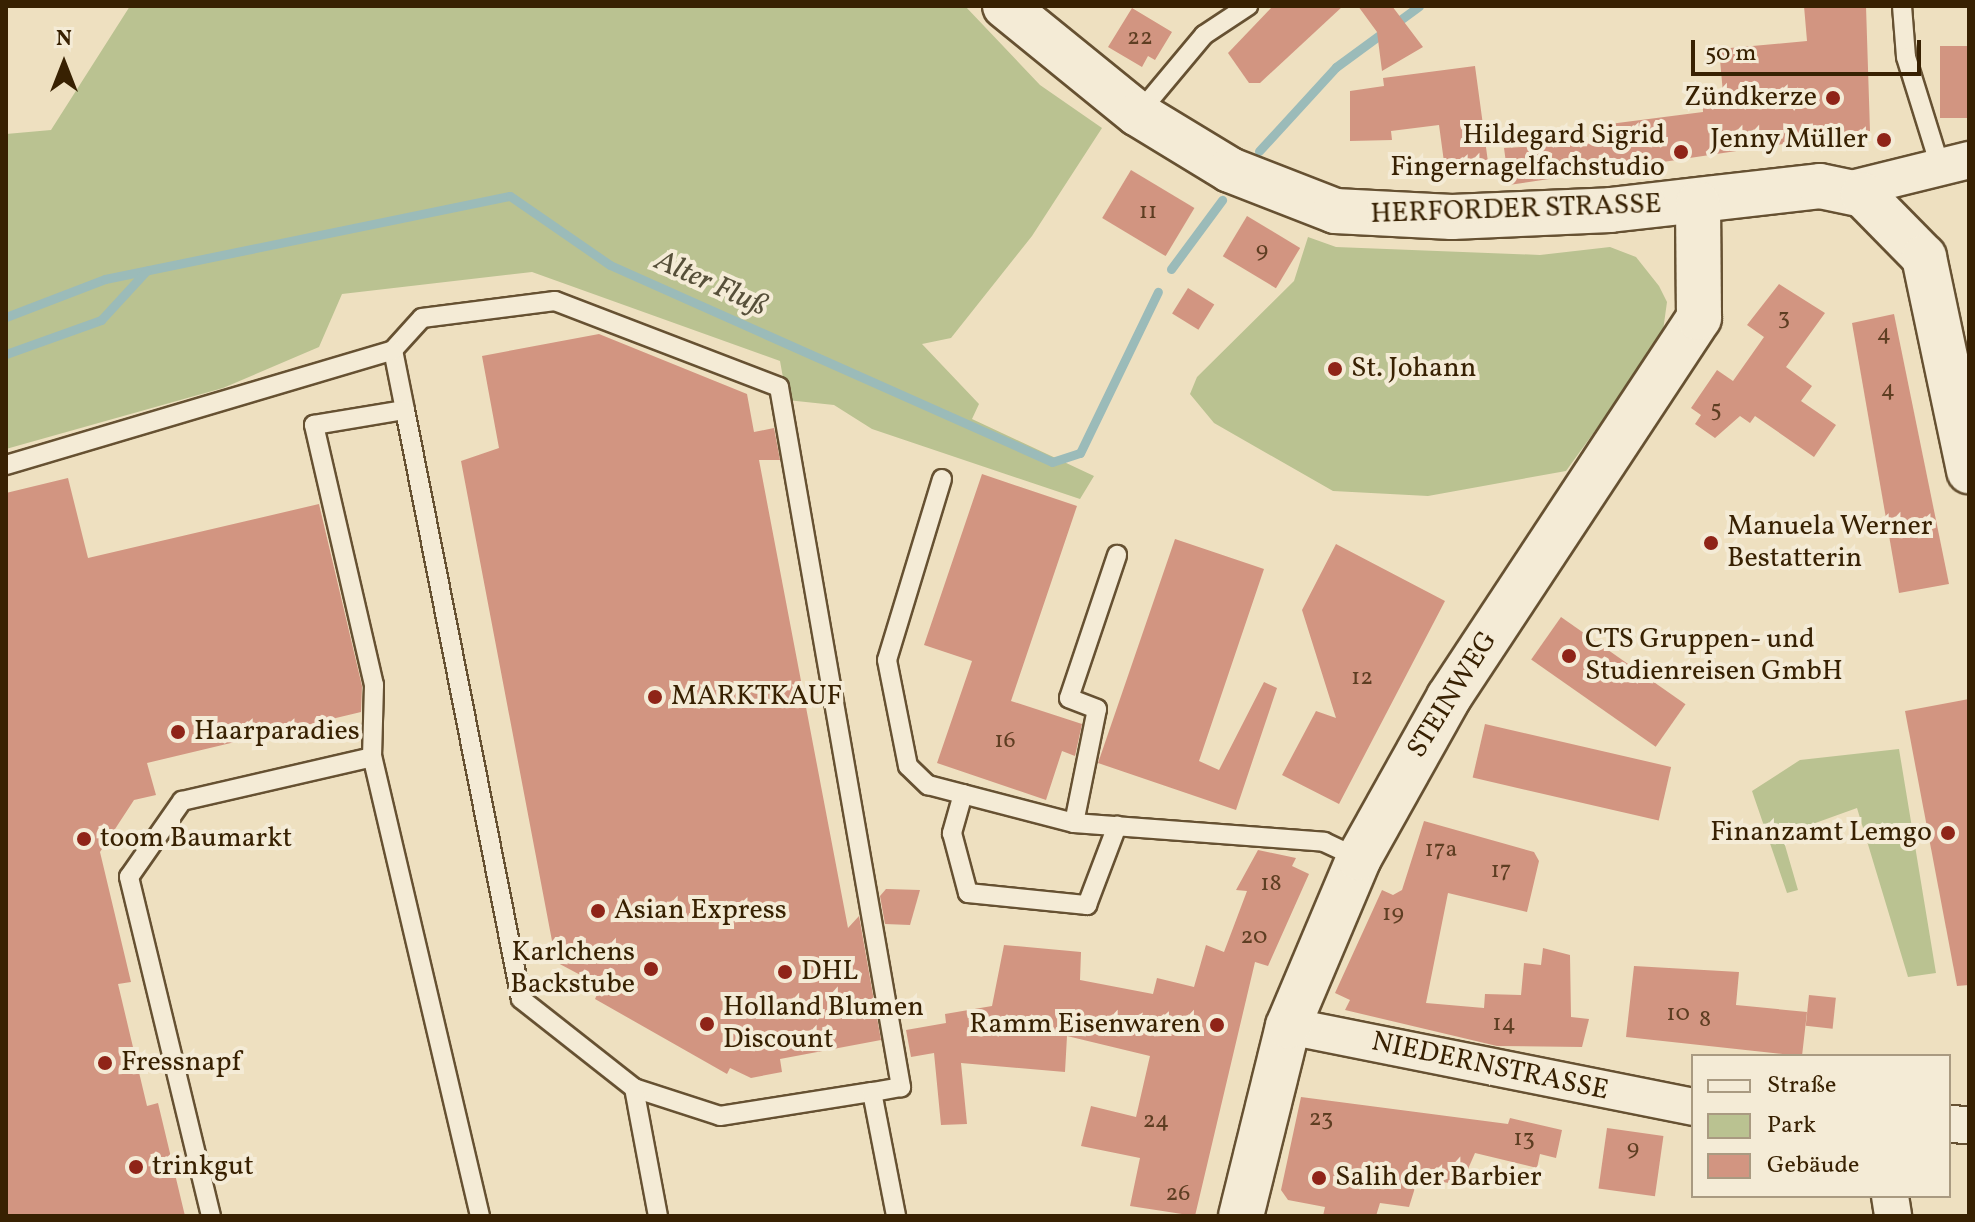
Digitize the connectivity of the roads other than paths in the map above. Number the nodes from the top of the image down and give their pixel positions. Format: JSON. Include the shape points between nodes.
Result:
{"nodes":[{"id":1,"x":1005,"y":6,"type":"edge"},
{"id":2,"x":1248,"y":6,"type":"edge"},
{"id":3,"x":1902,"y":6,"type":"edge"},
{"id":4,"x":1138,"y":114,"type":"junction"},
{"id":5,"x":1954,"y":163,"type":"edge"},
{"id":6,"x":1848,"y":190,"type":"junction"},
{"id":7,"x":1698,"y":204,"type":"junction"},
{"id":8,"x":393,"y":350,"type":"junction"},
{"id":9,"x":405,"y":410,"type":"junction"},
{"id":10,"x":6,"y":465,"type":"edge"},
{"id":11,"x":1969,"y":471,"type":"edge"},
{"id":12,"x":942,"y":479,"type":"dead end"},
{"id":13,"x":1117,"y":555,"type":"dead end"},
{"id":14,"x":372,"y":757,"type":"junction"},
{"id":15,"x":963,"y":794,"type":"junction"},
{"id":16,"x":1074,"y":823,"type":"junction"},
{"id":17,"x":1117,"y":826,"type":"junction"},
{"id":18,"x":1359,"y":858,"type":"junction"},
{"id":19,"x":1288,"y":1026,"type":"junction"},
{"id":20,"x":634,"y":1088,"type":"junction"},
{"id":21,"x":872,"y":1092,"type":"junction"},
{"id":22,"x":1691,"y":1107,"type":"edge"},
{"id":23,"x":211,"y":1216,"type":"edge"},
{"id":24,"x":480,"y":1216,"type":"edge"},
{"id":25,"x":658,"y":1216,"type":"edge"},
{"id":26,"x":896,"y":1216,"type":"edge"},
{"id":27,"x":1241,"y":1216,"type":"edge"}],
"edges":[{"from":1,"to":4,"type":"street","name":"HERFORDER STRASSE"},
{"from":2,"to":4,"type":"lane","via":[[1204,35]]},
{"from":3,"to":5,"type":"lane","via":[[1906,57]]},
{"from":4,"to":7,"type":"street","name":"HERFORDER STRASSE","via":[[1230,170],[1335,211],[1452,217]]},
{"from":5,"to":6,"type":"street"},
{"from":6,"to":7,"type":"street","name":"HERFORDER STRASSE","via":[[1820,186]]},
{"from":6,"to":11,"type":"street","via":[[1881,208],[1924,257]]},
{"from":7,"to":18,"type":"street","name":"STEINWEG","via":[[1699,318],[1449,697]]},
{"from":8,"to":9,"type":"lane"},
{"from":8,"to":10,"type":"lane"},
{"from":8,"to":21,"type":"lane","via":[[422,318],[555,301],[779,387],[901,1087]]},
{"from":9,"to":14,"type":"lane","via":[[314,425],[374,685]]},
{"from":9,"to":20,"type":"lane","via":[[521,999]]},
{"from":12,"to":15,"type":"lane","via":[[887,660],[908,766],[928,785]]},
{"from":13,"to":16,"type":"lane","via":[[1069,698],[1097,709]]},
{"from":14,"to":23,"type":"lane","via":[[182,801],[129,877]]},
{"from":14,"to":24,"type":"lane"},
{"from":15,"to":16,"type":"lane"},
{"from":15,"to":17,"type":"lane","via":[[952,833],[968,893],[1087,905]]},
{"from":16,"to":17,"type":"lane"},
{"from":17,"to":18,"type":"lane","via":[[1324,842]]},
{"from":18,"to":19,"type":"street","name":"STEINWEG"},
{"from":19,"to":22,"type":"street","name":"NIEDERNSTRASSE"},
{"from":19,"to":27,"type":"street","name":"STEINWEG"},
{"from":20,"to":21,"type":"lane","via":[[720,1116]]},
{"from":20,"to":25,"type":"lane"},
{"from":21,"to":26,"type":"lane"}]}
